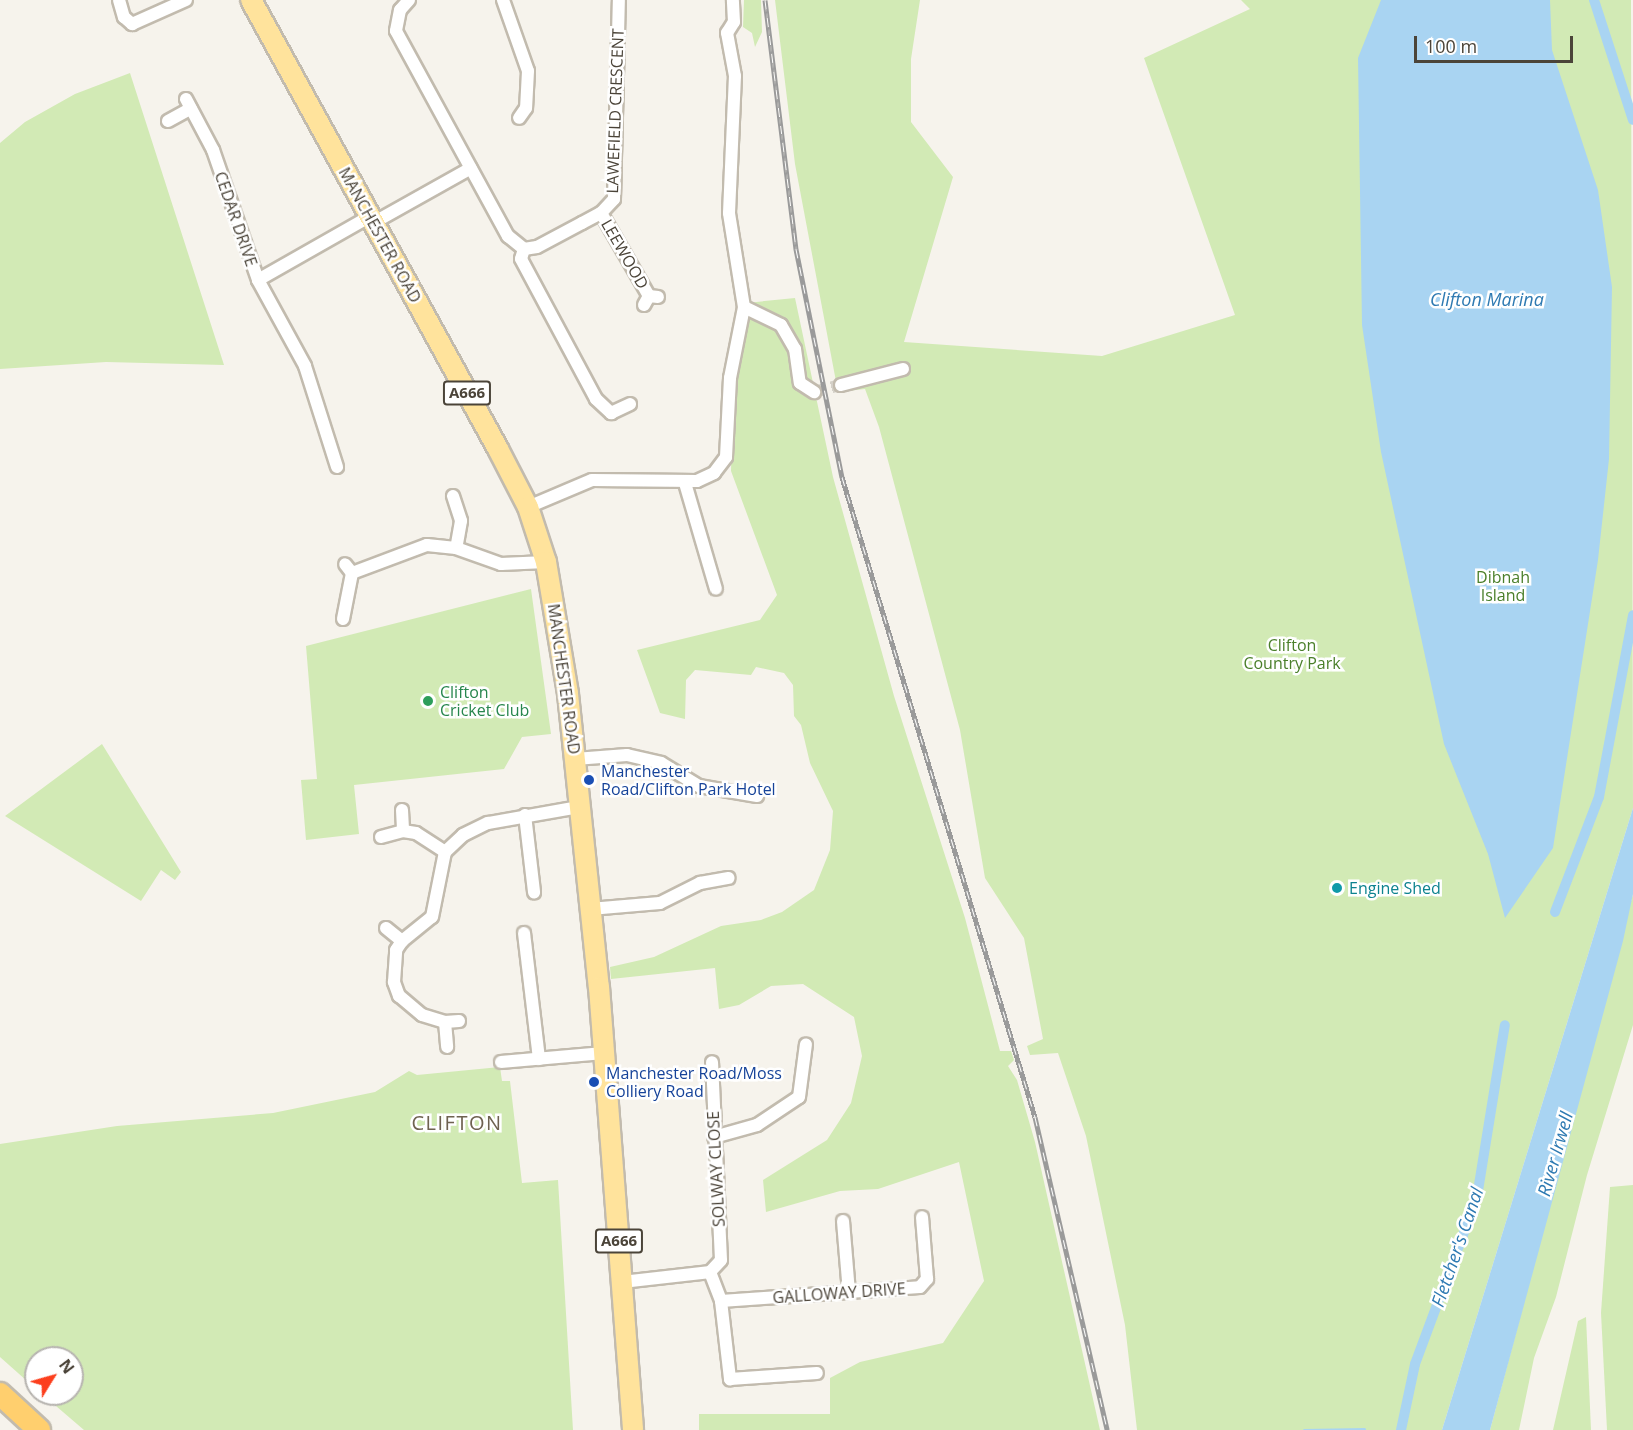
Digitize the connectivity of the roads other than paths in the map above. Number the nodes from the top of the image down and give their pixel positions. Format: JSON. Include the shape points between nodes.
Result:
{"nodes":[{"id":1,"x":119,"y":0,"type":"edge"},
{"id":2,"x":186,"y":0,"type":"edge"},
{"id":3,"x":251,"y":0,"type":"edge"},
{"id":4,"x":409,"y":0,"type":"edge"},
{"id":5,"x":503,"y":0,"type":"edge"},
{"id":6,"x":619,"y":0,"type":"edge"},
{"id":7,"x":733,"y":0,"type":"edge"},
{"id":8,"x":519,"y":118,"type":"dead end"},
{"id":9,"x":168,"y":121,"type":"dead end"},
{"id":10,"x":471,"y":168,"type":"junction"},
{"id":11,"x":601,"y":213,"type":"junction"},
{"id":12,"x":371,"y":220,"type":"junction"},
{"id":13,"x":524,"y":249,"type":"junction"},
{"id":14,"x":258,"y":280,"type":"junction"},
{"id":15,"x":650,"y":300,"type":"dead end"},
{"id":16,"x":744,"y":307,"type":"junction"},
{"id":17,"x":903,"y":369,"type":"dead end"},
{"id":18,"x":841,"y":384,"type":"tunnel mouth"},
{"id":19,"x":814,"y":392,"type":"dead end"},
{"id":20,"x":630,"y":404,"type":"dead end"},
{"id":21,"x":337,"y":467,"type":"dead end"},
{"id":22,"x":684,"y":483,"type":"junction"},
{"id":23,"x":453,"y":496,"type":"dead end"},
{"id":24,"x":528,"y":507,"type":"junction"},
{"id":25,"x":456,"y":548,"type":"junction"},
{"id":26,"x":546,"y":562,"type":"junction"},
{"id":27,"x":715,"y":589,"type":"dead end"},
{"id":28,"x":343,"y":619,"type":"dead end"},
{"id":29,"x":575,"y":759,"type":"junction"},
{"id":30,"x":757,"y":796,"type":"dead end"},
{"id":31,"x":579,"y":807,"type":"junction"},
{"id":32,"x":402,"y":810,"type":"dead end"},
{"id":33,"x":525,"y":815,"type":"junction"},
{"id":34,"x":403,"y":831,"type":"junction"},
{"id":35,"x":381,"y":837,"type":"dead end"},
{"id":36,"x":446,"y":852,"type":"junction"},
{"id":37,"x":729,"y":878,"type":"dead end"},
{"id":38,"x":534,"y":892,"type":"dead end"},
{"id":39,"x":590,"y":909,"type":"junction"},
{"id":40,"x":386,"y":928,"type":"dead end"},
{"id":41,"x":524,"y":933,"type":"dead end"},
{"id":42,"x":402,"y":941,"type":"junction"},
{"id":43,"x":459,"y":1021,"type":"dead end"},
{"id":44,"x":445,"y":1022,"type":"junction"},
{"id":45,"x":806,"y":1044,"type":"dead end"},
{"id":46,"x":447,"y":1047,"type":"dead end"},
{"id":47,"x":604,"y":1053,"type":"junction"},
{"id":48,"x":539,"y":1059,"type":"junction"},
{"id":49,"x":501,"y":1062,"type":"dead end"},
{"id":50,"x":712,"y":1062,"type":"dead end"},
{"id":51,"x":714,"y":1137,"type":"junction"},
{"id":52,"x":922,"y":1217,"type":"dead end"},
{"id":53,"x":843,"y":1221,"type":"dead end"},
{"id":54,"x":710,"y":1272,"type":"junction"},
{"id":55,"x":622,"y":1282,"type":"junction"},
{"id":56,"x":849,"y":1292,"type":"junction"},
{"id":57,"x":720,"y":1301,"type":"junction"},
{"id":58,"x":817,"y":1373,"type":"dead end"},
{"id":59,"x":0,"y":1394,"type":"edge"},
{"id":60,"x":39,"y":1430,"type":"edge"},
{"id":61,"x":633,"y":1430,"type":"edge"}],
"edges":[{"from":1,"to":2,"type":"street","via":[[124,17],[132,24]]},
{"from":3,"to":12,"type":"main road","name":"MANCHESTER ROAD","number":"A666"},
{"from":4,"to":10,"type":"street","via":[[400,10],[396,31]]},
{"from":5,"to":8,"type":"street","via":[[528,71],[526,108]]},
{"from":6,"to":11,"type":"street","name":"LAWEFIELD CRESCENT","via":[[615,194]]},
{"from":7,"to":16,"type":"street","via":[[734,22],[723,33],[735,76],[729,213]]},
{"from":9,"to":14,"type":"street","name":"CEDAR DRIVE","via":[[188,104],[213,150]]},
{"from":10,"to":12,"type":"street"},
{"from":10,"to":13,"type":"street","via":[[508,236]]},
{"from":11,"to":13,"type":"street","name":"LAWEFIELD CRESCENT","via":[[537,247]]},
{"from":11,"to":15,"type":"street","name":"LEEWOOD"},
{"from":12,"to":14,"type":"street","name":"CEDAR DRIVE"},
{"from":12,"to":24,"type":"main road","name":"MANCHESTER ROAD","number":"A666"},
{"from":13,"to":20,"type":"street","via":[[521,259],[596,399],[611,412]]},
{"from":14,"to":21,"type":"street","via":[[305,366]]},
{"from":16,"to":19,"type":"street","via":[[781,325],[795,350],[800,383]]},
{"from":16,"to":22,"type":"street","via":[[730,378],[726,457],[710,476]]},
{"from":17,"to":18,"type":"street"},
{"from":22,"to":24,"type":"street","via":[[592,480]]},
{"from":22,"to":27,"type":"street"},
{"from":23,"to":25,"type":"street","via":[[461,521]]},
{"from":24,"to":26,"type":"main road","name":"MANCHESTER ROAD","number":"A666"},
{"from":25,"to":26,"type":"street","via":[[501,564]]},
{"from":25,"to":28,"type":"street","via":[[418,546],[380,565],[349,569]]},
{"from":26,"to":29,"type":"main road","name":"MANCHESTER ROAD","number":"A666","via":[[559,628]]},
{"from":29,"to":30,"type":"street","via":[[627,755],[661,763],[699,786]]},
{"from":29,"to":31,"type":"main road","name":"MANCHESTER ROAD","number":"A666"},
{"from":31,"to":33,"type":"street"},
{"from":31,"to":39,"type":"main road","name":"MANCHESTER ROAD","number":"A666"},
{"from":32,"to":34,"type":"street"},
{"from":33,"to":36,"type":"street","via":[[475,828]]},
{"from":33,"to":38,"type":"street","via":[[527,875]]},
{"from":34,"to":35,"type":"street"},
{"from":34,"to":36,"type":"street","via":[[426,837]]},
{"from":36,"to":42,"type":"street","via":[[432,917]]},
{"from":37,"to":39,"type":"street","via":[[706,881],[660,903]]},
{"from":39,"to":47,"type":"main road","name":"MANCHESTER ROAD","number":"A666"},
{"from":40,"to":42,"type":"street"},
{"from":41,"to":48,"type":"street"},
{"from":42,"to":44,"type":"street","via":[[394,962],[399,996],[422,1015]]},
{"from":43,"to":44,"type":"street"},
{"from":44,"to":46,"type":"street"},
{"from":45,"to":51,"type":"street","via":[[799,1097],[757,1125]]},
{"from":47,"to":48,"type":"street"},
{"from":47,"to":55,"type":"main road","name":"MANCHESTER ROAD","number":"A666"},
{"from":48,"to":49,"type":"street"},
{"from":50,"to":51,"type":"street","name":"SOLWAY CLOSE"},
{"from":51,"to":54,"type":"street","name":"SOLWAY CLOSE","via":[[721,1260]]},
{"from":52,"to":56,"type":"street","name":"GALLOWAY DRIVE","via":[[925,1285]]},
{"from":53,"to":56,"type":"street"},
{"from":54,"to":55,"type":"street"},
{"from":54,"to":57,"type":"street"},
{"from":55,"to":61,"type":"main road","name":"MANCHESTER ROAD","number":"A666"},
{"from":56,"to":57,"type":"street","name":"GALLOWAY DRIVE"},
{"from":57,"to":58,"type":"street","via":[[730,1379]]},
{"from":59,"to":60,"type":"highway"}]}
